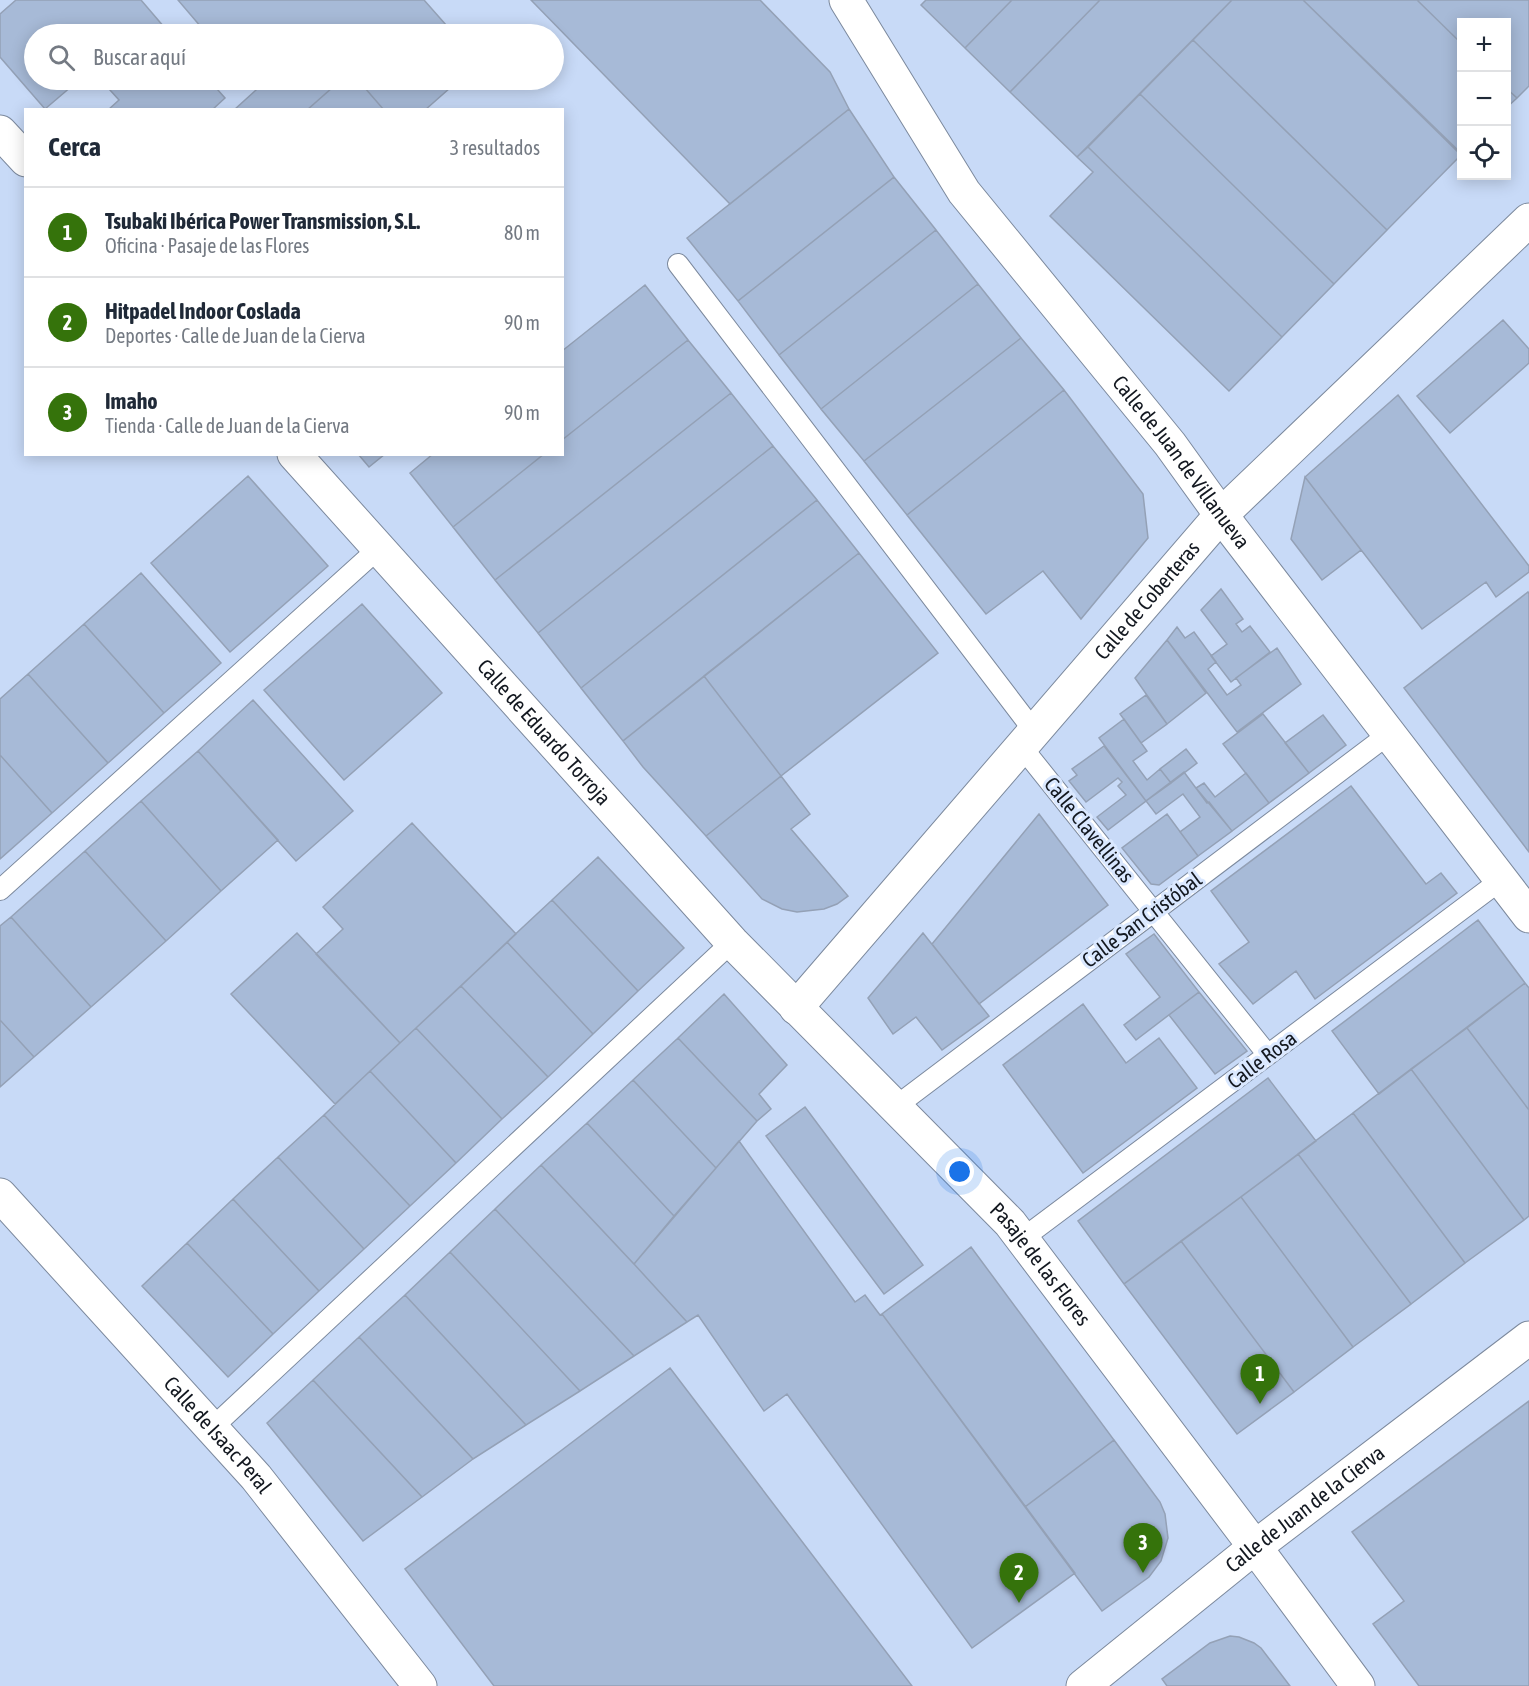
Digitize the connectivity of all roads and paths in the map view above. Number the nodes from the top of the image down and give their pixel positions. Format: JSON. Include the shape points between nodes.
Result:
{"nodes":[{"id":1,"x":846,"y":0,"type":"edge"},
{"id":2,"x":0,"y":132,"type":"edge"},
{"id":3,"x":24,"y":158,"type":"edge"},
{"id":4,"x":1529,"y":220,"type":"edge"},
{"id":5,"x":678,"y":264,"type":"dead end"},
{"id":6,"x":296,"y":456,"type":"edge"},
{"id":7,"x":1221,"y":515,"type":"junction"},
{"id":8,"x":379,"y":548,"type":"junction"},
{"id":9,"x":1389,"y":734,"type":"junction"},
{"id":10,"x":1028,"y":738,"type":"junction"},
{"id":11,"x":1501,"y":880,"type":"junction"},
{"id":12,"x":0,"y":890,"type":"edge"},
{"id":13,"x":1154,"y":912,"type":"junction"},
{"id":14,"x":1529,"y":916,"type":"edge"},
{"id":15,"x":732,"y":942,"type":"junction"},
{"id":16,"x":796,"y":1008,"type":"junction"},
{"id":17,"x":1268,"y":1055,"type":"junction"},
{"id":18,"x":895,"y":1107,"type":"junction"},
{"id":19,"x":0,"y":1195,"type":"edge"},
{"id":20,"x":1022,"y":1239,"type":"junction"},
{"id":21,"x":1529,"y":1338,"type":"edge"},
{"id":22,"x":212,"y":1428,"type":"junction"},
{"id":23,"x":1255,"y":1547,"type":"junction"},
{"id":24,"x":420,"y":1686,"type":"edge"},
{"id":25,"x":1083,"y":1686,"type":"edge"},
{"id":26,"x":1358,"y":1686,"type":"edge"}],
"edges":[{"from":1,"to":7,"type":"street","name":"Calle de Juan de Villanueva","via":[[964,192],[1170,444]]},
{"from":2,"to":3,"type":"street"},
{"from":4,"to":7,"type":"street","name":"Calle de Coberteras"},
{"from":5,"to":10,"type":"lane","name":"Calle Clavellinas"},
{"from":6,"to":8,"type":"street","name":"Calle de Eduardo Torroja"},
{"from":7,"to":9,"type":"street","name":"Calle de Juan de Villanueva"},
{"from":7,"to":10,"type":"street","name":"Calle de Coberteras"},
{"from":8,"to":12,"type":"lane"},
{"from":8,"to":15,"type":"street","name":"Calle de Eduardo Torroja"},
{"from":9,"to":11,"type":"street","name":"Calle de Juan de Villanueva"},
{"from":9,"to":13,"type":"lane","name":"Calle San Cristóbal"},
{"from":10,"to":13,"type":"lane","name":"Calle Clavellinas"},
{"from":10,"to":16,"type":"street","name":"Calle de Coberteras"},
{"from":11,"to":14,"type":"street","name":"Calle de Juan de Villanueva"},
{"from":11,"to":17,"type":"lane","name":"Calle Rosa"},
{"from":13,"to":17,"type":"lane","name":"Calle Clavellinas"},
{"from":13,"to":18,"type":"lane","name":"Calle San Cristóbal"},
{"from":15,"to":16,"type":"street","name":"Calle de Eduardo Torroja"},
{"from":15,"to":22,"type":"lane"},
{"from":16,"to":18,"type":"street","name":"Pasaje de las Flores"},
{"from":17,"to":20,"type":"lane","name":"Calle Rosa"},
{"from":18,"to":20,"type":"street","name":"Pasaje de las Flores"},
{"from":19,"to":22,"type":"street","name":"Calle de Isaac Peral"},
{"from":20,"to":23,"type":"street","name":"Pasaje de las Flores"},
{"from":21,"to":23,"type":"street","name":"Calle de Juan de la Cierva"},
{"from":22,"to":24,"type":"street","name":"Calle de Isaac Peral","via":[[256,1477]]},
{"from":23,"to":25,"type":"street","name":"Calle de Juan de la Cierva"},
{"from":23,"to":26,"type":"street","name":"Pasaje de las Flores"}]}
